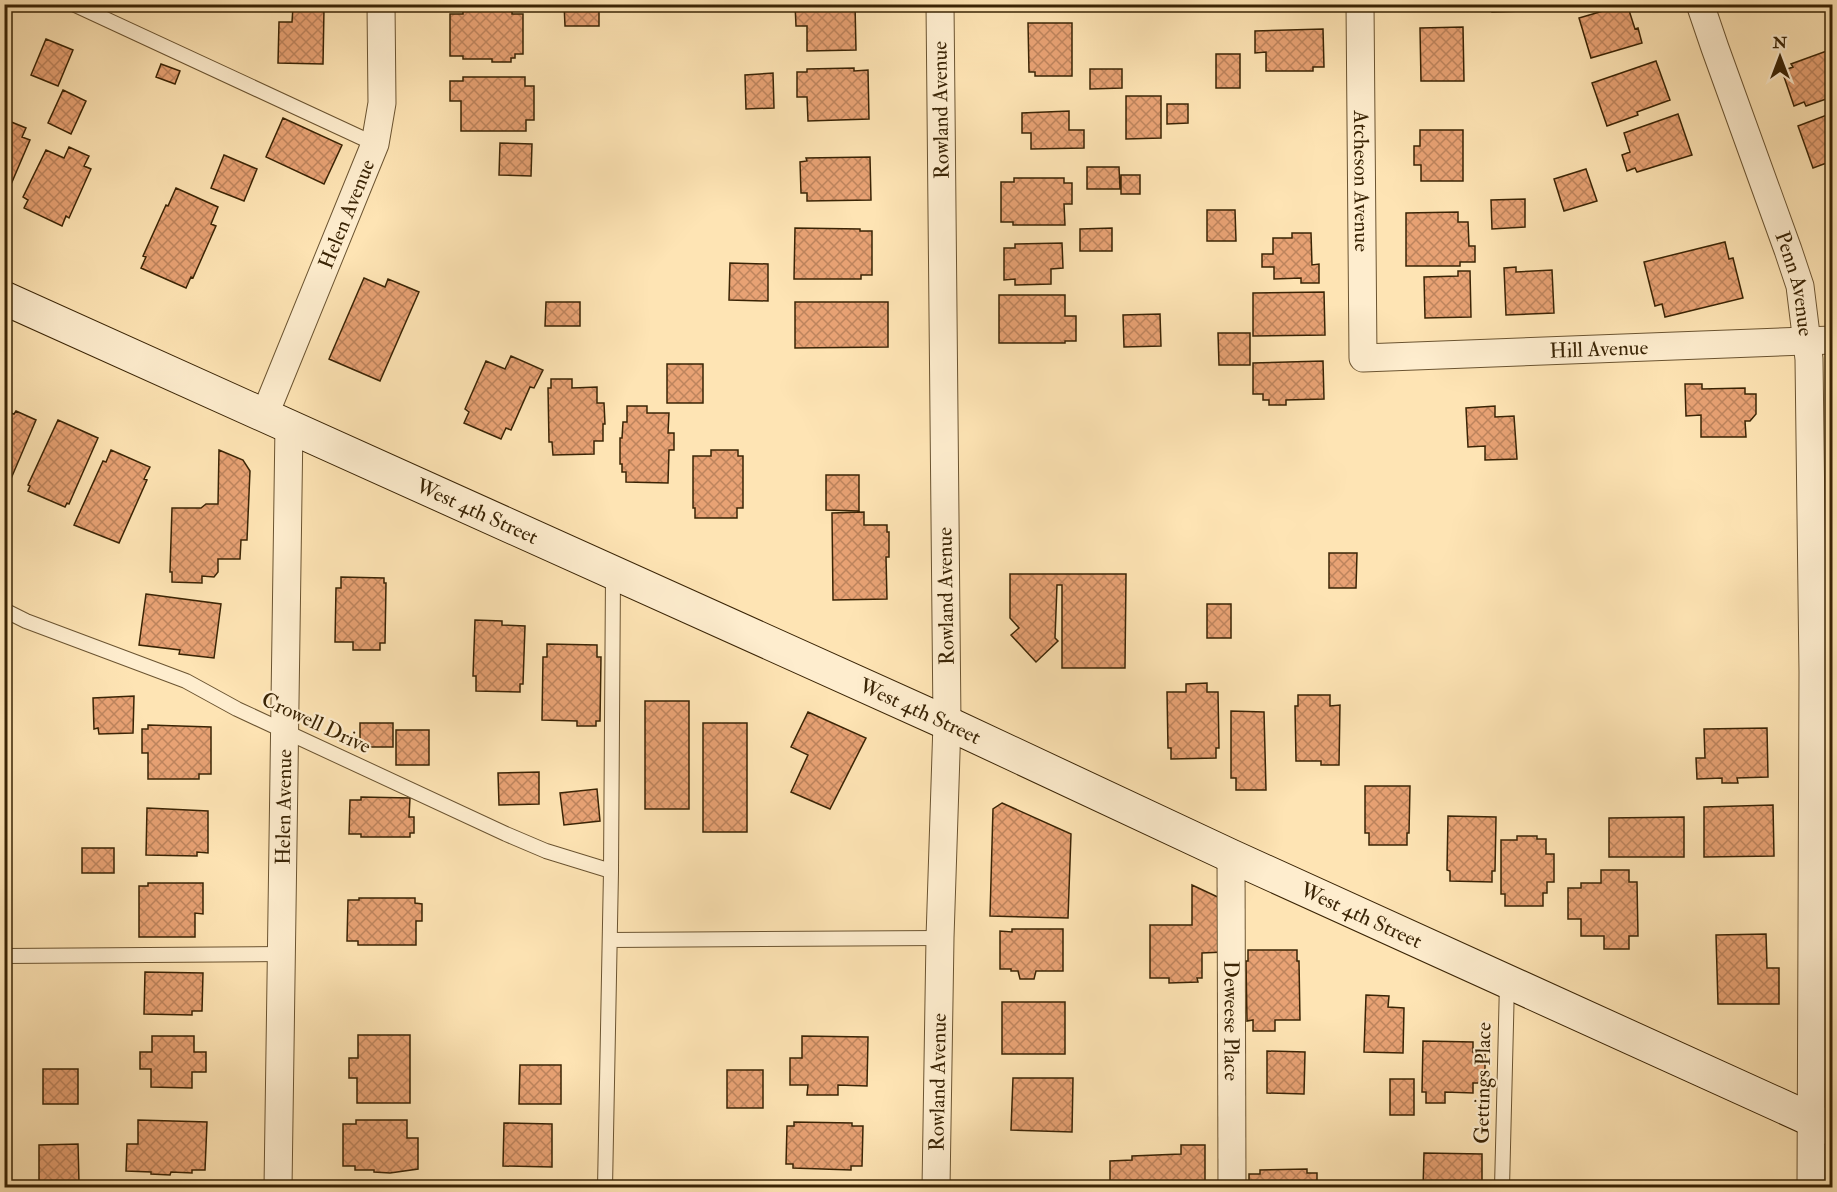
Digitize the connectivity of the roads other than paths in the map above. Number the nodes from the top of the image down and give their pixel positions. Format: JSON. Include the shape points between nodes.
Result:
{"nodes":[{"id":1,"x":73,"y":4,"type":"edge"},
{"id":2,"x":381,"y":4,"type":"edge"},
{"id":3,"x":940,"y":4,"type":"edge"},
{"id":4,"x":1360,"y":4,"type":"edge"},
{"id":5,"x":1700,"y":4,"type":"edge"},
{"id":6,"x":375,"y":144,"type":"junction"},
{"id":7,"x":4,"y":298,"type":"edge"},
{"id":8,"x":1820,"y":341,"type":"edge"},
{"id":9,"x":1363,"y":358,"type":"joint"},
{"id":10,"x":277,"y":420,"type":"junction"},
{"id":11,"x":613,"y":572,"type":"junction"},
{"id":12,"x":5,"y":613,"type":"edge"},
{"id":13,"x":1823,"y":673,"type":"edge"},
{"id":14,"x":947,"y":723,"type":"junction"},
{"id":15,"x":285,"y":730,"type":"junction"},
{"id":16,"x":1230,"y":855,"type":"junction"},
{"id":17,"x":611,"y":871,"type":"junction"},
{"id":18,"x":1822,"y":898,"type":"edge"},
{"id":19,"x":940,"y":938,"type":"junction"},
{"id":20,"x":609,"y":940,"type":"junction"},
{"id":21,"x":282,"y":954,"type":"junction"},
{"id":22,"x":4,"y":956,"type":"edge"},
{"id":23,"x":1507,"y":979,"type":"junction"},
{"id":24,"x":1823,"y":1124,"type":"edge"},
{"id":25,"x":278,"y":1188,"type":"edge"},
{"id":26,"x":605,"y":1188,"type":"edge"},
{"id":27,"x":936,"y":1188,"type":"edge"},
{"id":28,"x":1232,"y":1188,"type":"edge"},
{"id":29,"x":1502,"y":1188,"type":"edge"},
{"id":30,"x":1811,"y":1188,"type":"edge"}],
"edges":[{"from":1,"to":6,"type":"lane"},
{"from":2,"to":6,"type":"street","name":"Helen Avenue","via":[[382,103]]},
{"from":3,"to":14,"type":"street","name":"Rowland Avenue"},
{"from":4,"to":9,"type":"street","name":"Atcheson Avenue"},
{"from":5,"to":8,"type":"street","name":"Penn Avenue"},
{"from":6,"to":10,"type":"street","name":"Helen Avenue"},
{"from":7,"to":10,"type":"main road","name":"West 4th Street"},
{"from":8,"to":9,"type":"street","name":"Hill Avenue"},
{"from":8,"to":13,"type":"street","name":"Penn Avenue","via":[[1809,359]]},
{"from":10,"to":11,"type":"main road","name":"West 4th Street"},
{"from":10,"to":15,"type":"street","name":"Helen Avenue"},
{"from":11,"to":14,"type":"main road","name":"West 4th Street"},
{"from":11,"to":17,"type":"lane"},
{"from":12,"to":15,"type":"lane","name":"Crowell Drive","via":[[186,681]]},
{"from":13,"to":18,"type":"street","name":"Penn Avenue"},
{"from":14,"to":16,"type":"main road","name":"West 4th Street"},
{"from":14,"to":19,"type":"street","name":"Rowland Avenue"},
{"from":15,"to":17,"type":"lane","name":"Crowell Drive","via":[[506,834]]},
{"from":15,"to":21,"type":"street","name":"Helen Avenue"},
{"from":16,"to":23,"type":"main road","name":"West 4th Street"},
{"from":16,"to":28,"type":"street","name":"Deweese Place"},
{"from":17,"to":20,"type":"lane"},
{"from":18,"to":24,"type":"street","name":"Penn Avenue"},
{"from":19,"to":20,"type":"lane"},
{"from":19,"to":27,"type":"street","name":"Rowland Avenue"},
{"from":20,"to":26,"type":"lane"},
{"from":21,"to":22,"type":"lane"},
{"from":21,"to":25,"type":"street","name":"Helen Avenue"},
{"from":23,"to":24,"type":"main road","name":"West 4th Street"},
{"from":23,"to":29,"type":"lane","name":"Gettings Place"},
{"from":24,"to":30,"type":"street","name":"Penn Avenue"}]}
